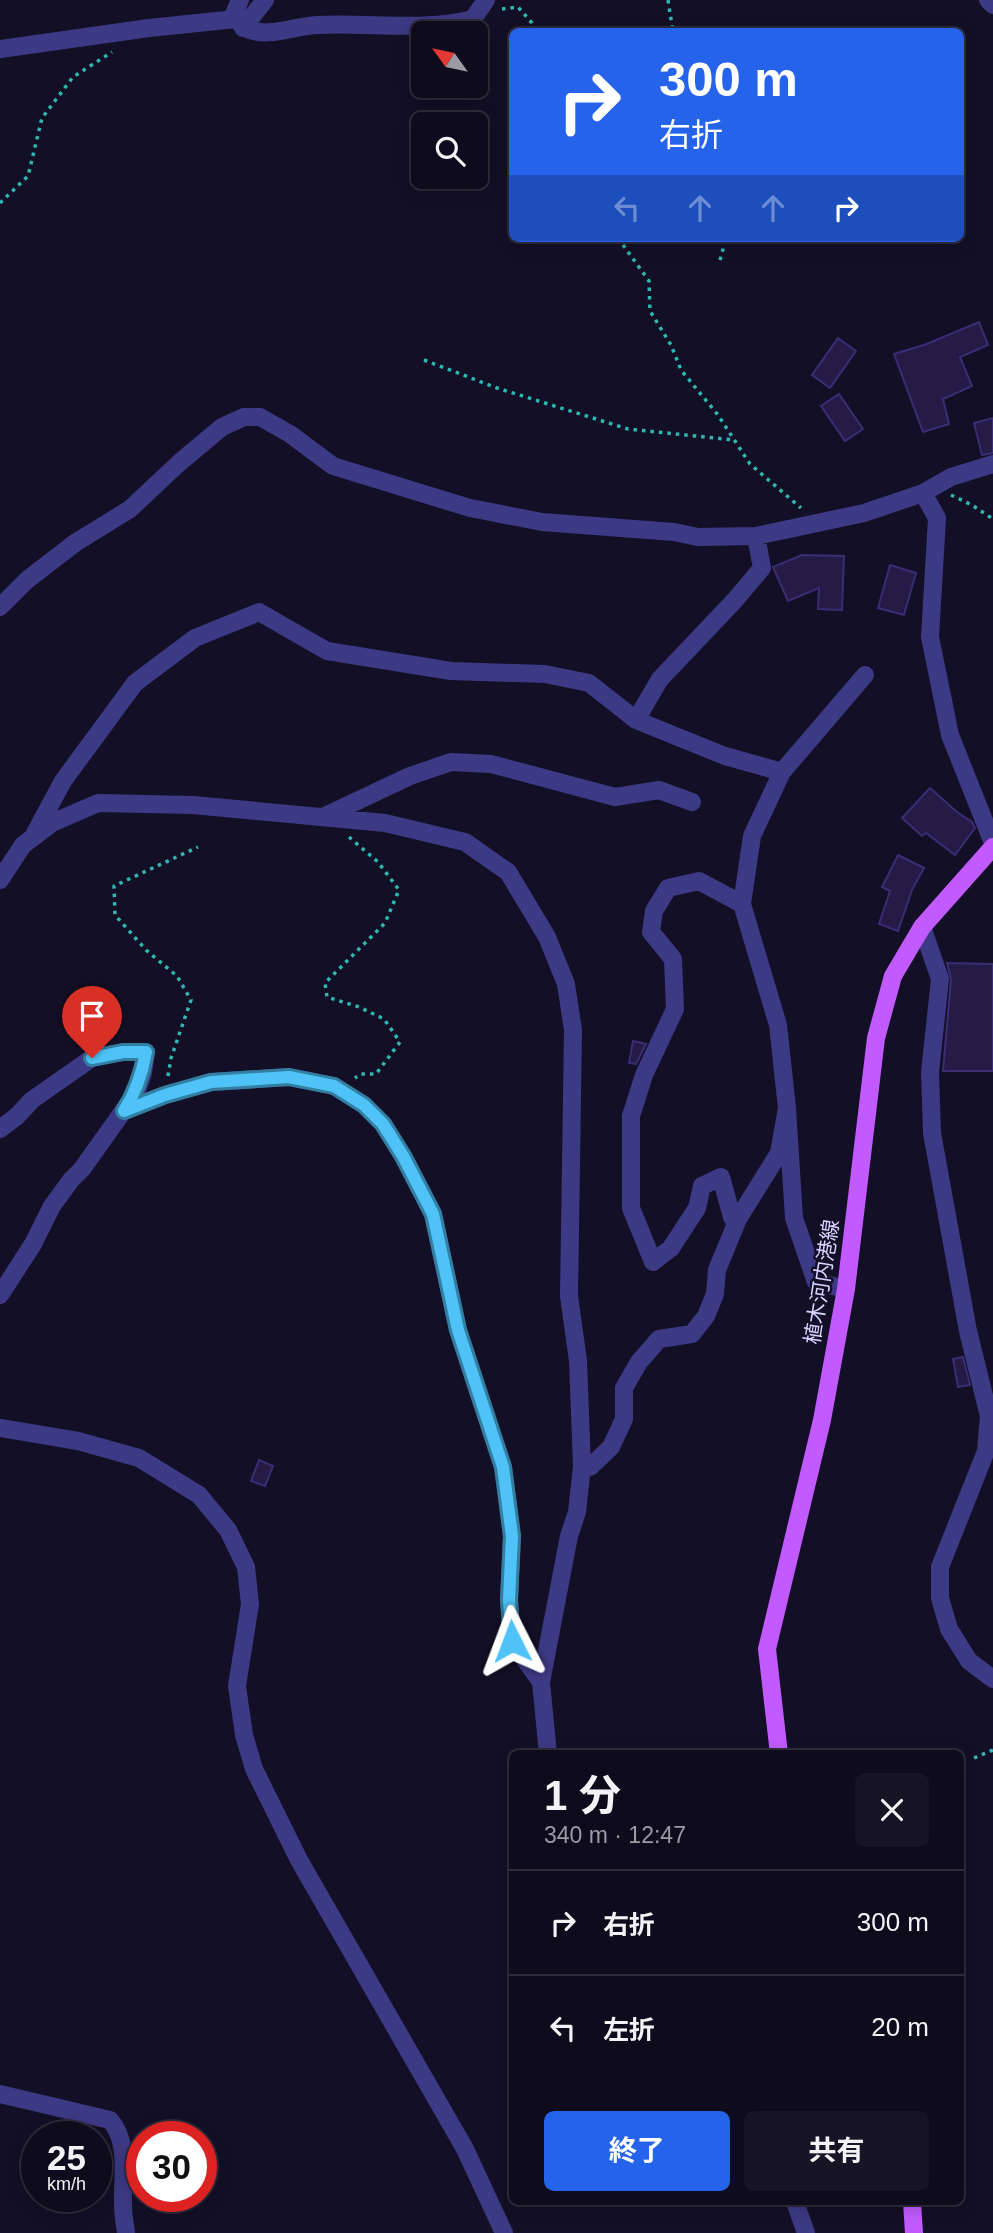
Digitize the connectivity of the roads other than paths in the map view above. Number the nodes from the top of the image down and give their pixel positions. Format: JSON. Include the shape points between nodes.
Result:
{"nodes":[{"id":1,"x":240,"y":0,"type":"edge"},
{"id":2,"x":265,"y":0,"type":"edge"},
{"id":3,"x":988,"y":0,"type":"edge"},
{"id":4,"x":993,"y":5,"type":"edge"},
{"id":5,"x":482,"y":6,"type":"edge"},
{"id":6,"x":240,"y":24,"type":"junction"},
{"id":7,"x":0,"y":49,"type":"edge"},
{"id":8,"x":993,"y":464,"type":"edge"},
{"id":9,"x":923,"y":493,"type":"junction"},
{"id":10,"x":756,"y":536,"type":"junction"},
{"id":11,"x":0,"y":607,"type":"edge"},
{"id":12,"x":865,"y":675,"type":"dead end"},
{"id":13,"x":636,"y":720,"type":"junction"},
{"id":14,"x":782,"y":772,"type":"junction"},
{"id":15,"x":692,"y":802,"type":"dead end"},
{"id":16,"x":323,"y":817,"type":"junction"},
{"id":17,"x":32,"y":838,"type":"junction"},
{"id":18,"x":993,"y":845,"type":"edge"},
{"id":19,"x":0,"y":880,"type":"edge"},
{"id":20,"x":742,"y":904,"type":"junction"},
{"id":21,"x":922,"y":927,"type":"junction"},
{"id":22,"x":787,"y":1108,"type":"junction"},
{"id":23,"x":124,"y":1111,"type":"junction"},
{"id":24,"x":0,"y":1129,"type":"edge"},
{"id":25,"x":738,"y":1219,"type":"junction"},
{"id":26,"x":846,"y":1289,"type":"junction"},
{"id":27,"x":0,"y":1295,"type":"edge"},
{"id":28,"x":0,"y":1428,"type":"edge"},
{"id":29,"x":582,"y":1466,"type":"junction"},
{"id":30,"x":993,"y":1679,"type":"edge"},
{"id":31,"x":541,"y":1682,"type":"junction"},
{"id":32,"x":548,"y":1750,"type":"edge"},
{"id":33,"x":779,"y":1750,"type":"edge"},
{"id":34,"x":0,"y":2094,"type":"edge"},
{"id":35,"x":796,"y":2205,"type":"edge"},
{"id":36,"x":912,"y":2205,"type":"edge"},
{"id":37,"x":125,"y":2233,"type":"edge"},
{"id":38,"x":504,"y":2233,"type":"edge"},
{"id":39,"x":806,"y":2233,"type":"edge"},
{"id":40,"x":914,"y":2233,"type":"edge"}],
"edges":[{"from":1,"to":6,"type":"street","via":[[234,14]]},
{"from":2,"to":6,"type":"street"},
{"from":3,"to":4,"type":"street"},
{"from":5,"to":6,"type":"street","via":[[473,19],[449,25],[315,25],[269,32],[252,31]]},
{"from":6,"to":7,"type":"street","via":[[149,28]]},
{"from":8,"to":9,"type":"street","via":[[951,477]]},
{"from":9,"to":10,"type":"street","via":[[864,513]]},
{"from":9,"to":18,"type":"street","via":[[937,518],[930,637],[950,735]]},
{"from":10,"to":11,"type":"street","via":[[698,537],[542,522],[470,508],[333,466],[260,417],[244,416],[214,434],[130,509],[27,580]]},
{"from":10,"to":13,"type":"street","via":[[762,568],[660,679]]},
{"from":12,"to":14,"type":"street"},
{"from":13,"to":14,"type":"street","via":[[725,757]]},
{"from":13,"to":17,"type":"street","via":[[589,683],[545,674],[452,671],[327,651],[259,612],[195,638],[135,683],[63,781]]},
{"from":14,"to":20,"type":"street","via":[[752,836]]},
{"from":15,"to":16,"type":"street","via":[[659,790],[614,797],[491,764],[451,762]]},
{"from":16,"to":17,"type":"street","via":[[193,805],[98,803],[52,823]]},
{"from":16,"to":29,"type":"street","via":[[385,823],[465,842],[508,872],[552,948],[566,984],[573,1030],[569,1296],[578,1361]]},
{"from":17,"to":19,"type":"street"},
{"from":18,"to":21,"type":"main road","name":"植木河内港線"},
{"from":20,"to":22,"type":"street","via":[[778,1026]]},
{"from":20,"to":25,"type":"street","via":[[699,881],[668,888],[653,911],[651,932],[673,959],[675,1009],[631,1116],[630,1156],[631,1208],[653,1262],[671,1248],[697,1208],[702,1186],[721,1177],[732,1217]]},
{"from":21,"to":26,"type":"main road","name":"植木河内港線","via":[[893,976],[876,1038]]},
{"from":21,"to":30,"type":"street","via":[[940,979],[930,1072],[932,1133],[968,1331],[989,1416],[986,1451],[940,1567],[940,1598],[949,1629],[970,1661]]},
{"from":22,"to":25,"type":"street","via":[[779,1153]]},
{"from":22,"to":26,"type":"street","via":[[794,1218],[816,1282]]},
{"from":23,"to":24,"type":"street","via":[[136,1093],[146,1052],[92,1058]]},
{"from":23,"to":27,"type":"street","via":[[52,1206]]},
{"from":23,"to":31,"type":"street","via":[[211,1082],[289,1077],[334,1086],[383,1124],[433,1214],[458,1330],[503,1467],[512,1536],[512,1641]]},
{"from":25,"to":29,"type":"street","via":[[717,1270],[715,1294],[706,1316],[692,1334],[659,1339],[639,1362],[624,1388],[624,1419],[611,1447],[590,1467]]},
{"from":26,"to":33,"type":"main road","name":"植木河内港線","via":[[822,1420],[767,1649]]},
{"from":28,"to":38,"type":"street","via":[[78,1441],[139,1458],[199,1495],[228,1530],[246,1567],[250,1605],[237,1686],[254,1769],[299,1860],[465,2149]]},
{"from":29,"to":31,"type":"street","via":[[577,1512]]},
{"from":31,"to":32,"type":"street"},
{"from":34,"to":37,"type":"street","via":[[110,2120],[115,2125],[125,2163]]},
{"from":35,"to":39,"type":"street"},
{"from":36,"to":40,"type":"main road"}]}
